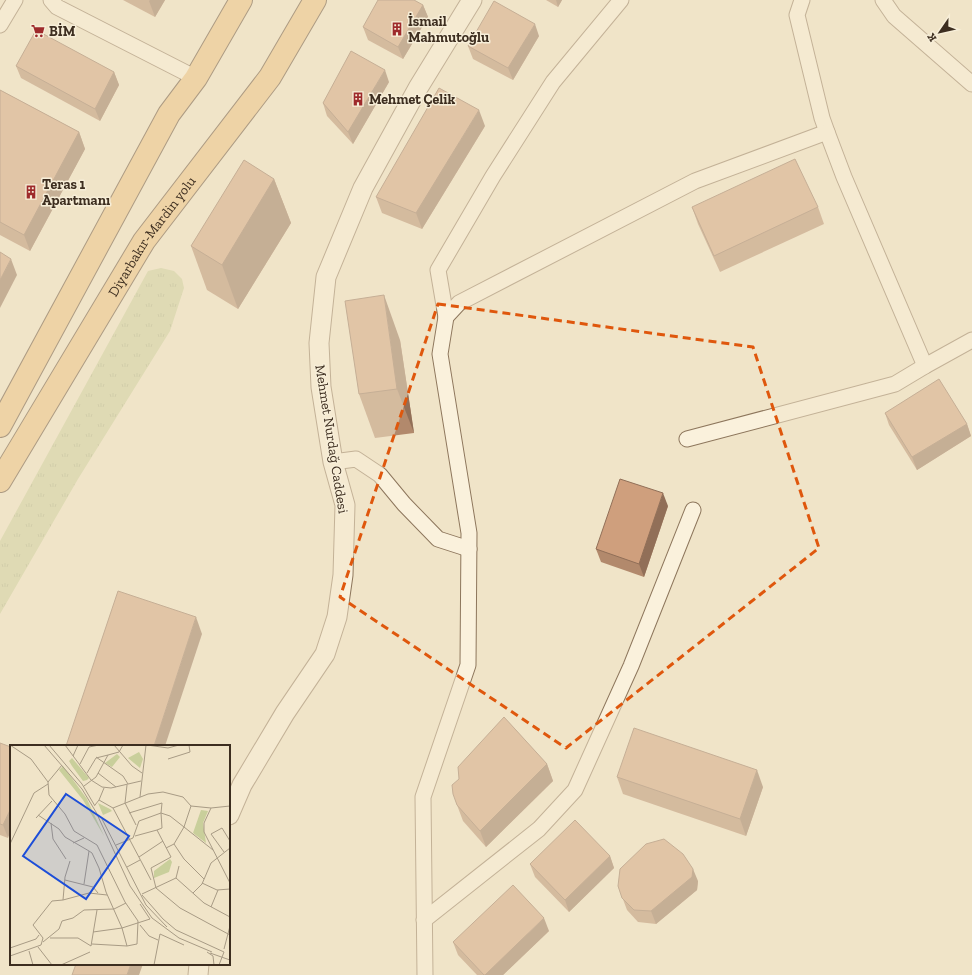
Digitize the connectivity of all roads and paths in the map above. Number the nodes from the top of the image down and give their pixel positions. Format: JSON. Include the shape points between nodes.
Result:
{"nodes":[{"id":1,"x":16,"y":0,"type":"edge"},
{"id":2,"x":51,"y":0,"type":"edge"},
{"id":3,"x":241,"y":0,"type":"edge"},
{"id":4,"x":315,"y":0,"type":"edge"},
{"id":5,"x":472,"y":0,"type":"edge"},
{"id":6,"x":621,"y":0,"type":"edge"},
{"id":7,"x":802,"y":0,"type":"edge"},
{"id":8,"x":883,"y":0,"type":"edge"},
{"id":9,"x":0,"y":25,"type":"edge"},
{"id":10,"x":196,"y":78,"type":"junction"},
{"id":11,"x":972,"y":84,"type":"edge"},
{"id":12,"x":827,"y":132,"type":"junction"},
{"id":13,"x":446,"y":317,"type":"junction"},
{"id":14,"x":972,"y":340,"type":"edge"},
{"id":15,"x":925,"y":366,"type":"junction"},
{"id":16,"x":0,"y":426,"type":"edge"},
{"id":17,"x":687,"y":440,"type":"dead end"},
{"id":18,"x":333,"y":462,"type":"junction"},
{"id":19,"x":0,"y":481,"type":"edge"},
{"id":20,"x":693,"y":510,"type":"dead end"},
{"id":21,"x":469,"y":549,"type":"junction"},
{"id":22,"x":230,"y":813,"type":"edge"},
{"id":23,"x":424,"y":920,"type":"junction"},
{"id":24,"x":199,"y":965,"type":"edge"},
{"id":25,"x":198,"y":975,"type":"edge"},
{"id":26,"x":425,"y":975,"type":"edge"}],
"edges":[{"from":1,"to":9,"type":"street"},
{"from":2,"to":10,"type":"street","via":[[57,6]]},
{"from":3,"to":10,"type":"highway"},
{"from":4,"to":19,"type":"highway","name":"Diyarbakır-Mardin yolu","via":[[270,77],[144,241]]},
{"from":5,"to":18,"type":"street","name":"Mehmet Nurdağ Caddesi","via":[[418,88],[363,188],[326,277],[319,343],[321,388]]},
{"from":6,"to":13,"type":"street","via":[[553,82],[493,176],[438,270]]},
{"from":7,"to":12,"type":"street","via":[[798,15]]},
{"from":8,"to":11,"type":"street","via":[[894,16]]},
{"from":10,"to":16,"type":"highway","via":[[169,114]]},
{"from":12,"to":13,"type":"street","via":[[695,181],[459,303]]},
{"from":12,"to":15,"type":"street"},
{"from":13,"to":21,"type":"street","via":[[440,354],[469,533]]},
{"from":14,"to":15,"type":"street"},
{"from":15,"to":17,"type":"street","via":[[895,384]]},
{"from":18,"to":21,"type":"street","via":[[356,459],[380,475],[438,539]]},
{"from":18,"to":22,"type":"street","name":"Mehmet Nurdağ Caddesi","via":[[344,505],[343,575],[336,617],[324,654],[242,784]]},
{"from":20,"to":23,"type":"street","via":[[631,666],[576,790],[539,829]]},
{"from":21,"to":23,"type":"street","via":[[468,665],[423,797]]},
{"from":23,"to":26,"type":"street"},
{"from":24,"to":25,"type":"street"}]}
